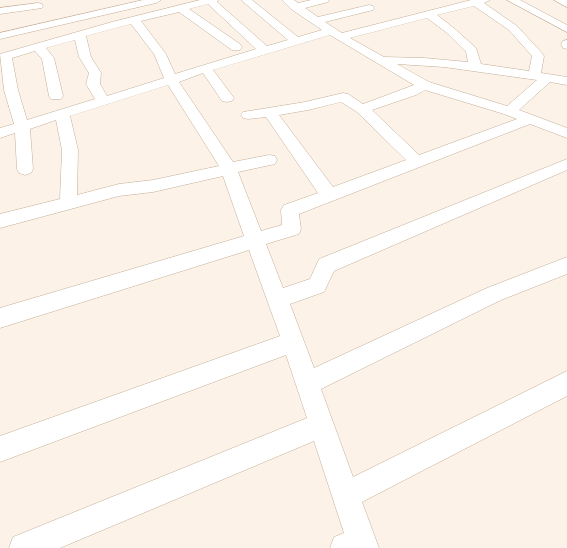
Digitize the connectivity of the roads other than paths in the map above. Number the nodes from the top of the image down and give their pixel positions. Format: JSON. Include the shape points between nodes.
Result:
{"nodes":[{"id":1,"x":156,"y":0,"type":"edge"},
{"id":2,"x":211,"y":0,"type":"edge"},
{"id":3,"x":246,"y":0,"type":"edge"},
{"id":4,"x":324,"y":0,"type":"edge"},
{"id":5,"x":512,"y":0,"type":"edge"},
{"id":6,"x":559,"y":0,"type":"edge"},
{"id":7,"x":480,"y":1,"type":"edge"},
{"id":8,"x":38,"y":3,"type":"edge"},
{"id":9,"x":291,"y":3,"type":"edge"},
{"id":10,"x":113,"y":4,"type":"edge"},
{"id":11,"x":567,"y":4,"type":"edge"},
{"id":12,"x":181,"y":8,"type":"junction"},
{"id":13,"x":369,"y":8,"type":"dead end"},
{"id":14,"x":0,"y":11,"type":"edge"},
{"id":15,"x":428,"y":14,"type":"junction"},
{"id":16,"x":134,"y":20,"type":"junction"},
{"id":17,"x":315,"y":21,"type":"junction"},
{"id":18,"x":41,"y":26,"type":"junction"},
{"id":19,"x":567,"y":30,"type":"edge"},
{"id":20,"x":80,"y":34,"type":"junction"},
{"id":21,"x":335,"y":34,"type":"junction"},
{"id":22,"x":0,"y":36,"type":"edge"},
{"id":23,"x":296,"y":41,"type":"junction"},
{"id":24,"x":38,"y":47,"type":"junction"},
{"id":25,"x":236,"y":47,"type":"dead end"},
{"id":26,"x":264,"y":50,"type":"junction"},
{"id":27,"x":3,"y":57,"type":"edge"},
{"id":28,"x":383,"y":62,"type":"junction"},
{"id":29,"x":475,"y":67,"type":"junction"},
{"id":30,"x":205,"y":68,"type":"junction"},
{"id":31,"x":540,"y":77,"type":"junction"},
{"id":32,"x":171,"y":80,"type":"junction"},
{"id":33,"x":567,"y":81,"type":"edge"},
{"id":34,"x":424,"y":85,"type":"junction"},
{"id":35,"x":56,"y":96,"type":"dead end"},
{"id":36,"x":227,"y":98,"type":"dead end"},
{"id":37,"x":103,"y":101,"type":"junction"},
{"id":38,"x":362,"y":109,"type":"junction"},
{"id":39,"x":510,"y":112,"type":"junction"},
{"id":40,"x":62,"y":114,"type":"junction"},
{"id":41,"x":248,"y":115,"type":"dead end"},
{"id":42,"x":273,"y":117,"type":"dead end"},
{"id":43,"x":530,"y":119,"type":"junction"},
{"id":44,"x":22,"y":126,"type":"junction"},
{"id":45,"x":0,"y":133,"type":"edge"},
{"id":46,"x":567,"y":133,"type":"edge"},
{"id":47,"x":269,"y":160,"type":"dead end"},
{"id":48,"x":417,"y":162,"type":"junction"},
{"id":49,"x":567,"y":164,"type":"edge"},
{"id":50,"x":229,"y":168,"type":"junction"},
{"id":51,"x":25,"y":169,"type":"dead end"},
{"id":52,"x":329,"y":195,"type":"junction"},
{"id":53,"x":68,"y":204,"type":"junction"},
{"id":54,"x":0,"y":221,"type":"edge"},
{"id":55,"x":255,"y":240,"type":"junction"},
{"id":56,"x":567,"y":265,"type":"edge"},
{"id":57,"x":277,"y":299,"type":"junction"},
{"id":58,"x":0,"y":318,"type":"edge"},
{"id":59,"x":293,"y":342,"type":"junction"},
{"id":60,"x":308,"y":383,"type":"junction"},
{"id":61,"x":567,"y":383,"type":"edge"},
{"id":62,"x":322,"y":425,"type":"junction"},
{"id":63,"x":0,"y":449,"type":"edge"},
{"id":64,"x":346,"y":495,"type":"junction"},
{"id":65,"x":357,"y":545,"type":"edge"},
{"id":66,"x":24,"y":548,"type":"edge"}],
"edges":[{"from":1,"to":10,"type":"street"},
{"from":2,"to":12,"type":"street"},
{"from":2,"to":26,"type":"street"},
{"from":3,"to":23,"type":"street"},
{"from":4,"to":9,"type":"street"},
{"from":5,"to":19,"type":"street"},
{"from":6,"to":11,"type":"street"},
{"from":7,"to":15,"type":"street"},
{"from":7,"to":31,"type":"street","via":[[513,28],[538,56]]},
{"from":8,"to":14,"type":"street"},
{"from":8,"to":18,"type":"street"},
{"from":9,"to":17,"type":"street"},
{"from":10,"to":18,"type":"street"},
{"from":12,"to":16,"type":"street"},
{"from":12,"to":25,"type":"street"},
{"from":13,"to":17,"type":"street"},
{"from":15,"to":21,"type":"street"},
{"from":15,"to":29,"type":"street","via":[[452,31],[472,51]]},
{"from":16,"to":20,"type":"street"},
{"from":16,"to":32,"type":"street","via":[[160,54]]},
{"from":17,"to":21,"type":"street"},
{"from":18,"to":22,"type":"street"},
{"from":20,"to":24,"type":"street"},
{"from":20,"to":37,"type":"street","via":[[85,57],[95,73],[94,84]]},
{"from":21,"to":23,"type":"street"},
{"from":21,"to":28,"type":"street"},
{"from":23,"to":26,"type":"street"},
{"from":24,"to":27,"type":"street"},
{"from":24,"to":35,"type":"street","via":[[48,58]]},
{"from":26,"to":30,"type":"street"},
{"from":27,"to":44,"type":"street"},
{"from":28,"to":29,"type":"street","via":[[404,60]]},
{"from":28,"to":34,"type":"street"},
{"from":29,"to":31,"type":"street"},
{"from":30,"to":32,"type":"street"},
{"from":30,"to":36,"type":"street"},
{"from":31,"to":33,"type":"street"},
{"from":31,"to":39,"type":"street"},
{"from":32,"to":37,"type":"street"},
{"from":32,"to":50,"type":"street"},
{"from":34,"to":38,"type":"street"},
{"from":34,"to":39,"type":"street"},
{"from":37,"to":40,"type":"street"},
{"from":38,"to":41,"type":"street","via":[[342,97],[308,106]]},
{"from":38,"to":48,"type":"street"},
{"from":39,"to":43,"type":"street"},
{"from":40,"to":44,"type":"street"},
{"from":40,"to":53,"type":"street","via":[[70,150]]},
{"from":42,"to":52,"type":"street"},
{"from":43,"to":46,"type":"street"},
{"from":43,"to":48,"type":"street"},
{"from":44,"to":45,"type":"street"},
{"from":44,"to":51,"type":"street"},
{"from":47,"to":50,"type":"street"},
{"from":48,"to":52,"type":"street"},
{"from":49,"to":57,"type":"street","via":[[326,265],[317,286]]},
{"from":50,"to":53,"type":"street","via":[[153,186],[119,190]]},
{"from":50,"to":55,"type":"street"},
{"from":52,"to":55,"type":"street","via":[[290,210],[292,229]]},
{"from":53,"to":54,"type":"street"},
{"from":55,"to":57,"type":"street"},
{"from":55,"to":58,"type":"street"},
{"from":56,"to":60,"type":"street","via":[[494,294]]},
{"from":57,"to":59,"type":"street"},
{"from":59,"to":60,"type":"street"},
{"from":59,"to":63,"type":"street"},
{"from":60,"to":62,"type":"street"},
{"from":61,"to":64,"type":"street"},
{"from":62,"to":64,"type":"street"},
{"from":62,"to":66,"type":"street"},
{"from":64,"to":65,"type":"street"}]}
